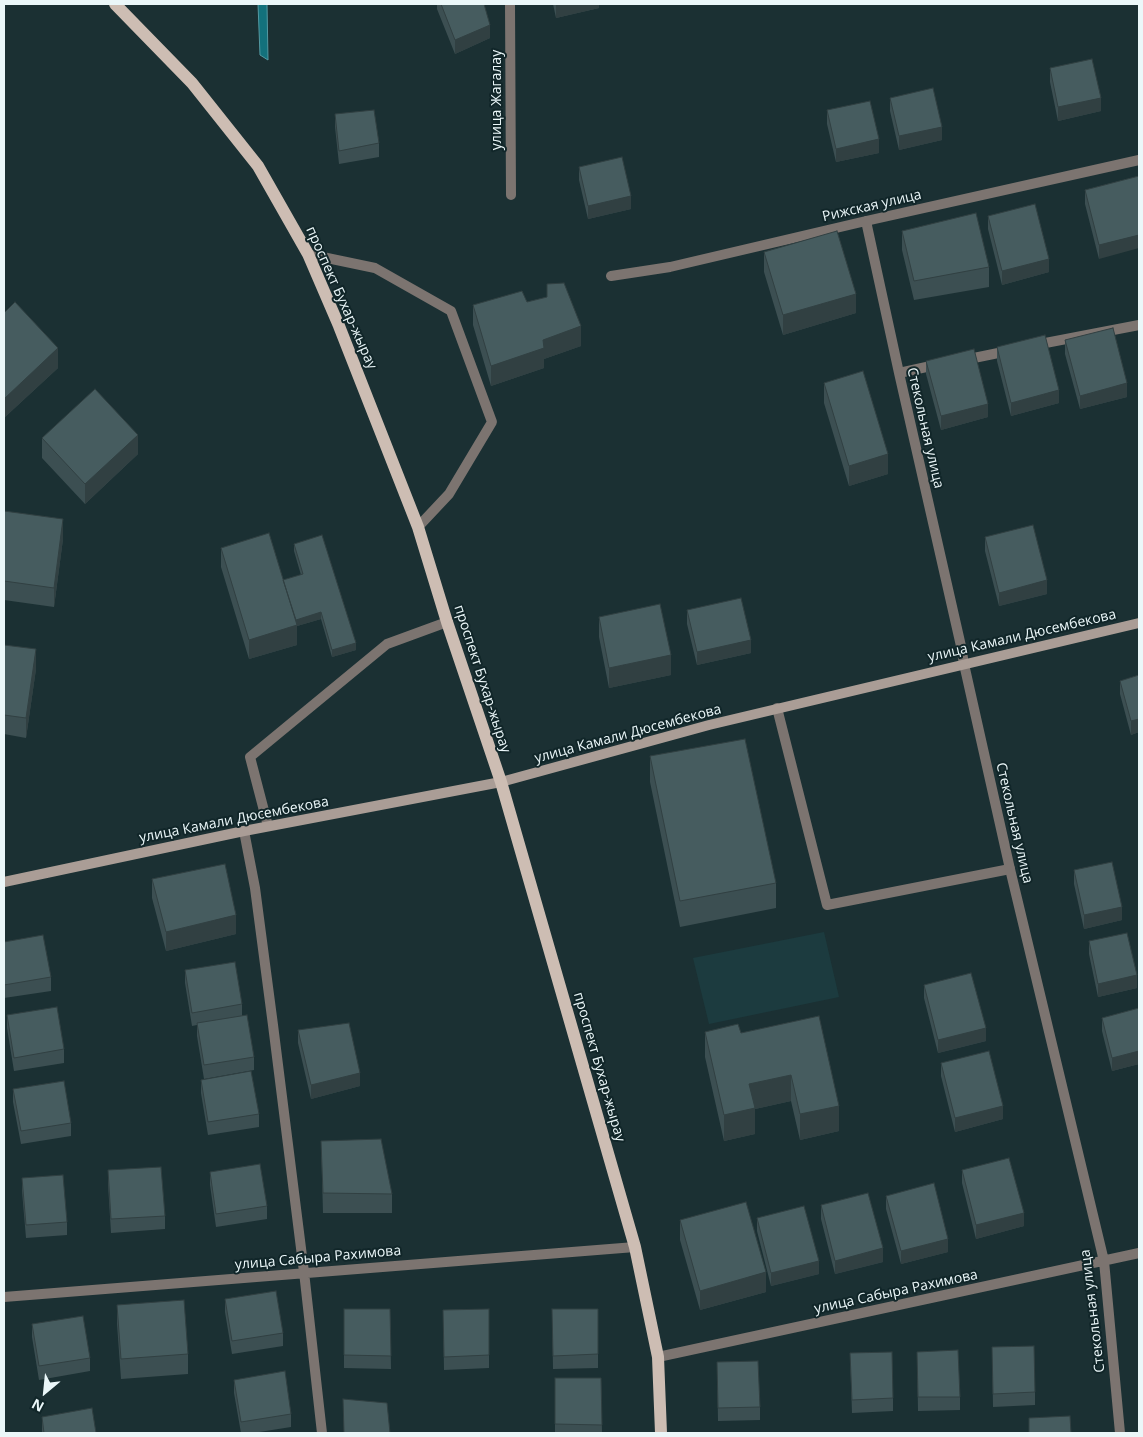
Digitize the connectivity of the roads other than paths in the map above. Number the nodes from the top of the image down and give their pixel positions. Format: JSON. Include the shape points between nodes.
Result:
{"nodes":[{"id":1,"x":115,"y":4,"type":"edge"},
{"id":2,"x":510,"y":4,"type":"edge"},
{"id":3,"x":1139,"y":160,"type":"edge"},
{"id":4,"x":511,"y":195,"type":"dead end"},
{"id":5,"x":866,"y":221,"type":"junction"},
{"id":6,"x":308,"y":254,"type":"junction"},
{"id":7,"x":611,"y":276,"type":"dead end"},
{"id":8,"x":1139,"y":325,"type":"edge"},
{"id":9,"x":898,"y":373,"type":"junction"},
{"id":10,"x":418,"y":527,"type":"junction"},
{"id":11,"x":447,"y":622,"type":"junction"},
{"id":12,"x":1139,"y":622,"type":"edge"},
{"id":13,"x":964,"y":664,"type":"junction"},
{"id":14,"x":778,"y":708,"type":"junction"},
{"id":15,"x":501,"y":782,"type":"junction"},
{"id":16,"x":268,"y":826,"type":"junction"},
{"id":17,"x":244,"y":830,"type":"junction"},
{"id":18,"x":1010,"y":869,"type":"junction"},
{"id":19,"x":4,"y":882,"type":"edge"},
{"id":20,"x":635,"y":1247,"type":"junction"},
{"id":21,"x":1139,"y":1254,"type":"edge"},
{"id":22,"x":1104,"y":1261,"type":"junction"},
{"id":23,"x":304,"y":1272,"type":"junction"},
{"id":24,"x":4,"y":1297,"type":"edge"},
{"id":25,"x":658,"y":1357,"type":"junction"},
{"id":26,"x":322,"y":1433,"type":"edge"},
{"id":27,"x":660,"y":1433,"type":"edge"},
{"id":28,"x":1120,"y":1433,"type":"edge"}],
"edges":[{"from":1,"to":6,"type":"main road","name":"проспект Бухар-жырау","via":[[192,83],[258,166]]},
{"from":2,"to":4,"type":"street","name":"улица Жагалау"},
{"from":3,"to":5,"type":"street","name":"Рижская улица"},
{"from":5,"to":7,"type":"street","name":"Рижская улица","via":[[670,267]]},
{"from":5,"to":9,"type":"street","name":"Стекольная улица"},
{"from":6,"to":10,"type":"main road","name":"проспект Бухар-жырау"},
{"from":6,"to":10,"type":"street","via":[[376,268],[451,311],[492,422],[449,494]]},
{"from":8,"to":9,"type":"street"},
{"from":9,"to":13,"type":"street","name":"Стекольная улица"},
{"from":10,"to":11,"type":"main road","name":"проспект Бухар-жырау"},
{"from":11,"to":15,"type":"main road","name":"проспект Бухар-жырау"},
{"from":11,"to":16,"type":"street","via":[[387,644],[250,757]]},
{"from":12,"to":13,"type":"main road","name":"улица Камали Дюсембекова"},
{"from":13,"to":14,"type":"main road","name":"улица Камали Дюсембекова"},
{"from":13,"to":18,"type":"street","name":"Стекольная улица"},
{"from":14,"to":15,"type":"main road","name":"улица Камали Дюсембекова"},
{"from":14,"to":18,"type":"street","via":[[827,905]]},
{"from":15,"to":16,"type":"main road","name":"улица Камали Дюсембекова"},
{"from":15,"to":20,"type":"main road","name":"проспект Бухар-жырау"},
{"from":16,"to":17,"type":"main road","name":"улица Камали Дюсембекова"},
{"from":17,"to":19,"type":"main road","name":"улица Камали Дюсембекова"},
{"from":17,"to":23,"type":"street","via":[[256,898]]},
{"from":18,"to":22,"type":"street","name":"Стекольная улица"},
{"from":20,"to":23,"type":"street","name":"улица Сабыра Рахимова"},
{"from":20,"to":25,"type":"main road","name":"проспект Бухар-жырау"},
{"from":21,"to":22,"type":"street","name":"улица Сабыра Рахимова"},
{"from":22,"to":25,"type":"street","name":"улица Сабыра Рахимова"},
{"from":22,"to":28,"type":"street","name":"Стекольная улица"},
{"from":23,"to":24,"type":"street","name":"улица Сабыра Рахимова"},
{"from":23,"to":26,"type":"street"},
{"from":25,"to":27,"type":"main road","name":"проспект Бухар-жырау"}]}
